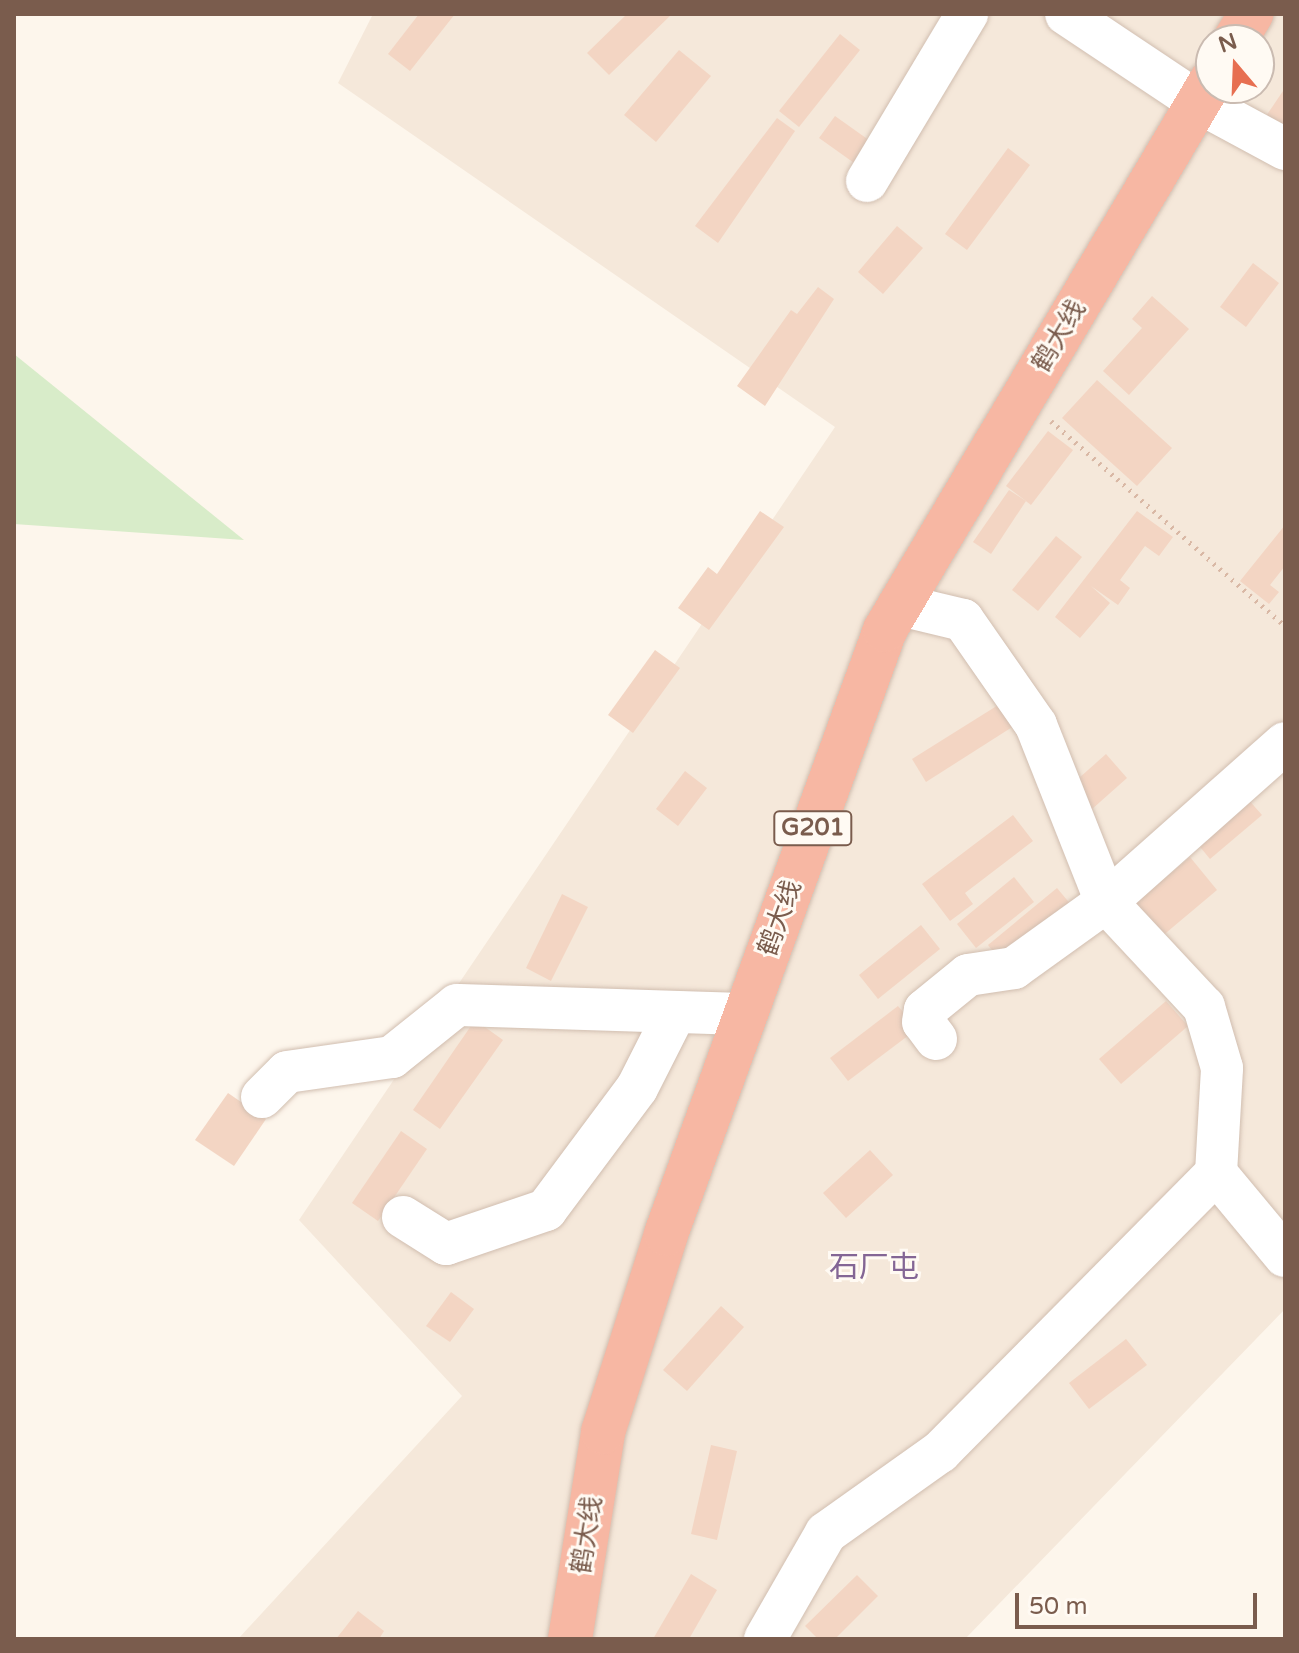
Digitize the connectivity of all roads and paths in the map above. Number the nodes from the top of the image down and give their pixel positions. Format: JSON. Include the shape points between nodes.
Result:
{"nodes":[{"id":1,"x":967,"y":14,"type":"edge"},
{"id":2,"x":1066,"y":14,"type":"edge"},
{"id":3,"x":1195,"y":85,"type":"edge"},
{"id":4,"x":1197,"y":104,"type":"edge"},
{"id":5,"x":1223,"y":104,"type":"edge"},
{"id":6,"x":1285,"y":149,"type":"edge"},
{"id":7,"x":867,"y":181,"type":"dead end"},
{"id":8,"x":1019,"y":404,"type":"junction"},
{"id":9,"x":900,"y":605,"type":"junction"},
{"id":10,"x":1285,"y":626,"type":"edge"},
{"id":11,"x":1285,"y":743,"type":"edge"},
{"id":12,"x":1106,"y":902,"type":"junction"},
{"id":13,"x":675,"y":1013,"type":"junction"},
{"id":14,"x":745,"y":1014,"type":"junction"},
{"id":15,"x":936,"y":1039,"type":"dead end"},
{"id":16,"x":262,"y":1097,"type":"dead end"},
{"id":17,"x":1216,"y":1173,"type":"junction"},
{"id":18,"x":403,"y":1217,"type":"dead end"},
{"id":19,"x":1285,"y":1256,"type":"edge"},
{"id":20,"x":570,"y":1639,"type":"edge"},
{"id":21,"x":765,"y":1639,"type":"edge"}],
"edges":[{"from":1,"to":7,"type":"street"},
{"from":2,"to":3,"type":"street"},
{"from":4,"to":8,"type":"highway","name":"鹤大线","number":"G201"},
{"from":5,"to":6,"type":"street"},
{"from":8,"to":9,"type":"highway","name":"鹤大线","number":"G201"},
{"from":8,"to":10,"type":"path","via":[[1069,431],[1209,564]]},
{"from":9,"to":12,"type":"street","via":[[963,620],[1036,725]]},
{"from":9,"to":14,"type":"highway","name":"鹤大线","number":"G201","via":[[885,630]]},
{"from":11,"to":12,"type":"street"},
{"from":12,"to":15,"type":"street","via":[[1014,968],[968,975],[925,1010],[923,1022]]},
{"from":12,"to":17,"type":"street","via":[[1204,1007],[1222,1068]]},
{"from":13,"to":14,"type":"street"},
{"from":13,"to":16,"type":"street","via":[[457,1005],[392,1057],[287,1072]]},
{"from":13,"to":18,"type":"street","via":[[637,1088],[546,1210],[446,1244]]},
{"from":14,"to":20,"type":"highway","name":"鹤大线","number":"G201","via":[[603,1432]]},
{"from":17,"to":19,"type":"street"},
{"from":17,"to":21,"type":"street","via":[[940,1452],[826,1533]]}]}
